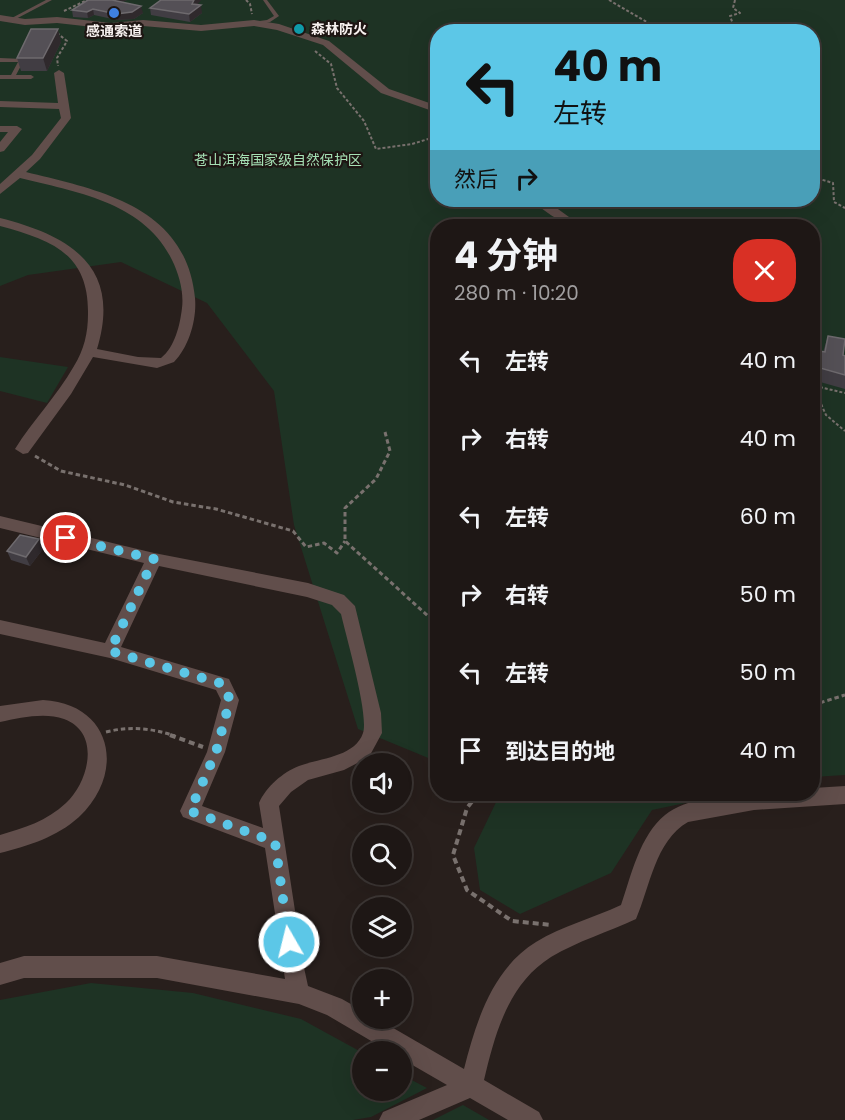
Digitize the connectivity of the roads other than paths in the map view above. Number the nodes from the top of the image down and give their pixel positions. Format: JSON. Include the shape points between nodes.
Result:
{"nodes":[{"id":1,"x":50,"y":0,"type":"edge"},
{"id":2,"x":265,"y":0,"type":"edge"},
{"id":3,"x":5,"y":19,"type":"edge"},
{"id":4,"x":254,"y":23,"type":"junction"},
{"id":5,"x":0,"y":60,"type":"edge"},
{"id":6,"x":59,"y":74,"type":"dead end"},
{"id":7,"x":0,"y":77,"type":"edge"},
{"id":8,"x":13,"y":77,"type":"junction"},
{"id":9,"x":31,"y":77,"type":"dead end"},
{"id":10,"x":0,"y":104,"type":"edge"},
{"id":11,"x":65,"y":106,"type":"junction"},
{"id":12,"x":430,"y":107,"type":"edge"},
{"id":13,"x":0,"y":129,"type":"edge"},
{"id":14,"x":0,"y":149,"type":"edge"},
{"id":15,"x":18,"y":174,"type":"junction"},
{"id":16,"x":0,"y":190,"type":"edge"},
{"id":17,"x":548,"y":207,"type":"edge"},
{"id":18,"x":563,"y":219,"type":"edge"},
{"id":19,"x":0,"y":222,"type":"edge"},
{"id":20,"x":89,"y":352,"type":"junction"},
{"id":21,"x":22,"y":449,"type":"road end"},
{"id":22,"x":0,"y":522,"type":"edge"},
{"id":23,"x":154,"y":559,"type":"junction"},
{"id":24,"x":0,"y":627,"type":"edge"},
{"id":25,"x":110,"y":651,"type":"junction"},
{"id":26,"x":0,"y":714,"type":"edge"},
{"id":27,"x":845,"y":795,"type":"edge"},
{"id":28,"x":820,"y":796,"type":"edge"},
{"id":29,"x":762,"y":801,"type":"edge"},
{"id":30,"x":275,"y":842,"type":"junction"},
{"id":31,"x":0,"y":844,"type":"edge"},
{"id":32,"x":0,"y":974,"type":"edge"},
{"id":33,"x":299,"y":993,"type":"junction"},
{"id":34,"x":471,"y":1086,"type":"junction"},
{"id":35,"x":391,"y":1120,"type":"edge"},
{"id":36,"x":531,"y":1120,"type":"edge"}],
"edges":[{"from":1,"to":3,"type":"lane"},
{"from":2,"to":4,"type":"lane","via":[[277,16]]},
{"from":3,"to":4,"type":"street","via":[[111,26]]},
{"from":4,"to":12,"type":"street","via":[[326,43],[385,91]]},
{"from":5,"to":8,"type":"lane","via":[[21,60]]},
{"from":6,"to":11,"type":"street"},
{"from":7,"to":8,"type":"lane"},
{"from":8,"to":9,"type":"lane"},
{"from":10,"to":11,"type":"street"},
{"from":11,"to":15,"type":"street","via":[[66,118],[56,134]]},
{"from":13,"to":14,"type":"street","via":[[17,129]]},
{"from":15,"to":16,"type":"street"},
{"from":15,"to":20,"type":"street","via":[[80,190],[136,212],[169,242],[180,258],[190,309],[173,356],[159,364]]},
{"from":17,"to":18,"type":"street"},
{"from":19,"to":20,"type":"street","via":[[42,234],[69,249],[87,272],[96,304]]},
{"from":20,"to":21,"type":"street"},
{"from":22,"to":23,"type":"street"},
{"from":23,"to":25,"type":"street"},
{"from":23,"to":30,"type":"street","via":[[308,590],[338,600],[349,611],[373,733],[362,751],[337,764],[303,773],[284,786],[269,803]]},
{"from":24,"to":25,"type":"street"},
{"from":25,"to":30,"type":"street","via":[[223,684],[230,700],[216,752],[190,811]]},
{"from":26,"to":31,"type":"street","via":[[35,708],[68,712],[87,723],[99,751],[96,777],[85,796],[63,818],[31,836]]},
{"from":27,"to":28,"type":"street"},
{"from":29,"to":34,"type":"street","via":[[693,810],[674,819],[654,847],[629,912],[543,950],[525,963],[510,979],[492,1015]]},
{"from":30,"to":33,"type":"street"},
{"from":32,"to":33,"type":"street","via":[[24,968],[157,967]]},
{"from":33,"to":34,"type":"street","via":[[334,1007]]},
{"from":34,"to":35,"type":"street"},
{"from":34,"to":36,"type":"street"}]}
